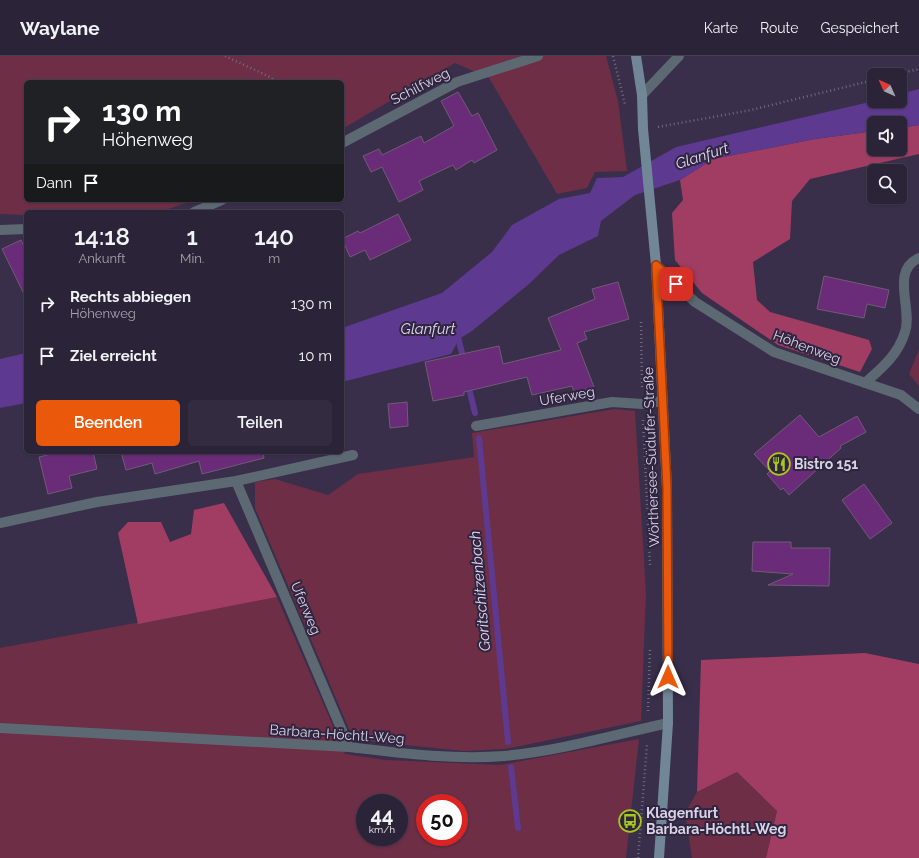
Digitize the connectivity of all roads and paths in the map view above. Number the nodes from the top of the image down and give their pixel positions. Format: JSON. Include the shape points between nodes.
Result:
{"nodes":[{"id":1,"x":225,"y":56,"type":"edge"},
{"id":2,"x":538,"y":56,"type":"edge"},
{"id":3,"x":613,"y":56,"type":"edge"},
{"id":4,"x":636,"y":56,"type":"edge"},
{"id":5,"x":679,"y":56,"type":"edge"},
{"id":6,"x":919,"y":69,"type":"edge"},
{"id":7,"x":907,"y":72,"type":"edge"},
{"id":8,"x":273,"y":80,"type":"edge"},
{"id":9,"x":867,"y":82,"type":"edge"},
{"id":10,"x":642,"y":95,"type":"junction"},
{"id":11,"x":625,"y":110,"type":"dead end"},
{"id":12,"x":643,"y":129,"type":"junction"},
{"id":13,"x":344,"y":142,"type":"edge"},
{"id":14,"x":217,"y":202,"type":"edge"},
{"id":15,"x":199,"y":210,"type":"edge"},
{"id":16,"x":24,"y":229,"type":"edge"},
{"id":17,"x":0,"y":230,"type":"edge"},
{"id":18,"x":919,"y":258,"type":"edge"},
{"id":19,"x":656,"y":265,"type":"junction"},
{"id":20,"x":641,"y":318,"type":"dead end"},
{"id":21,"x":865,"y":383,"type":"junction"},
{"id":22,"x":663,"y":401,"type":"junction"},
{"id":23,"x":642,"y":404,"type":"junction"},
{"id":24,"x":919,"y":409,"type":"edge"},
{"id":25,"x":476,"y":426,"type":"dead end"},
{"id":26,"x":353,"y":455,"type":"dead end"},
{"id":27,"x":236,"y":481,"type":"junction"},
{"id":28,"x":0,"y":523,"type":"edge"},
{"id":29,"x":650,"y":568,"type":"dead end"},
{"id":30,"x":650,"y":644,"type":"dead end"},
{"id":31,"x":668,"y":723,"type":"junction"},
{"id":32,"x":648,"y":727,"type":"junction"},
{"id":33,"x":0,"y":728,"type":"edge"},
{"id":34,"x":349,"y":747,"type":"junction"},
{"id":35,"x":638,"y":858,"type":"edge"},
{"id":36,"x":659,"y":858,"type":"edge"}],
"edges":[{"from":1,"to":8,"type":"path"},
{"from":2,"to":13,"type":"street","name":"Schilfweg","via":[[457,82]]},
{"from":3,"to":11,"type":"path","via":[[624,95]]},
{"from":4,"to":10,"type":"main road","name":"Wörthersee-Südufer-Straße"},
{"from":5,"to":10,"type":"street"},
{"from":6,"to":7,"type":"path"},
{"from":9,"to":12,"type":"path","via":[[752,110]]},
{"from":10,"to":12,"type":"main road","name":"Wörthersee-Südufer-Straße"},
{"from":12,"to":19,"type":"main road","name":"Wörthersee-Südufer-Straße"},
{"from":14,"to":15,"type":"street"},
{"from":16,"to":17,"type":"street"},
{"from":18,"to":21,"type":"street","via":[[911,263],[903,281],[906,331],[897,351],[885,366]]},
{"from":19,"to":21,"type":"street","name":"Höhenweg","via":[[695,302],[774,352]]},
{"from":19,"to":22,"type":"main road","name":"Wörthersee-Südufer-Straße"},
{"from":20,"to":23,"type":"path"},
{"from":21,"to":24,"type":"street","name":"Höhenweg","via":[[901,395]]},
{"from":22,"to":23,"type":"street","name":"Uferweg"},
{"from":22,"to":31,"type":"main road","name":"Wörthersee-Südufer-Straße","via":[[668,572]]},
{"from":23,"to":25,"type":"street","name":"Uferweg","via":[[612,402]]},
{"from":23,"to":29,"type":"path"},
{"from":26,"to":27,"type":"street"},
{"from":27,"to":28,"type":"street","via":[[97,502]]},
{"from":27,"to":34,"type":"street","name":"Uferweg"},
{"from":30,"to":32,"type":"path"},
{"from":31,"to":32,"type":"street","name":"Barbara-Höchtl-Weg"},
{"from":31,"to":36,"type":"main road","name":"Wörthersee-Südufer-Straße"},
{"from":32,"to":34,"type":"street","name":"Barbara-Höchtl-Weg","via":[[539,751],[504,756],[466,757]]},
{"from":32,"to":35,"type":"path"},
{"from":33,"to":34,"type":"street","name":"Barbara-Höchtl-Weg"}]}
